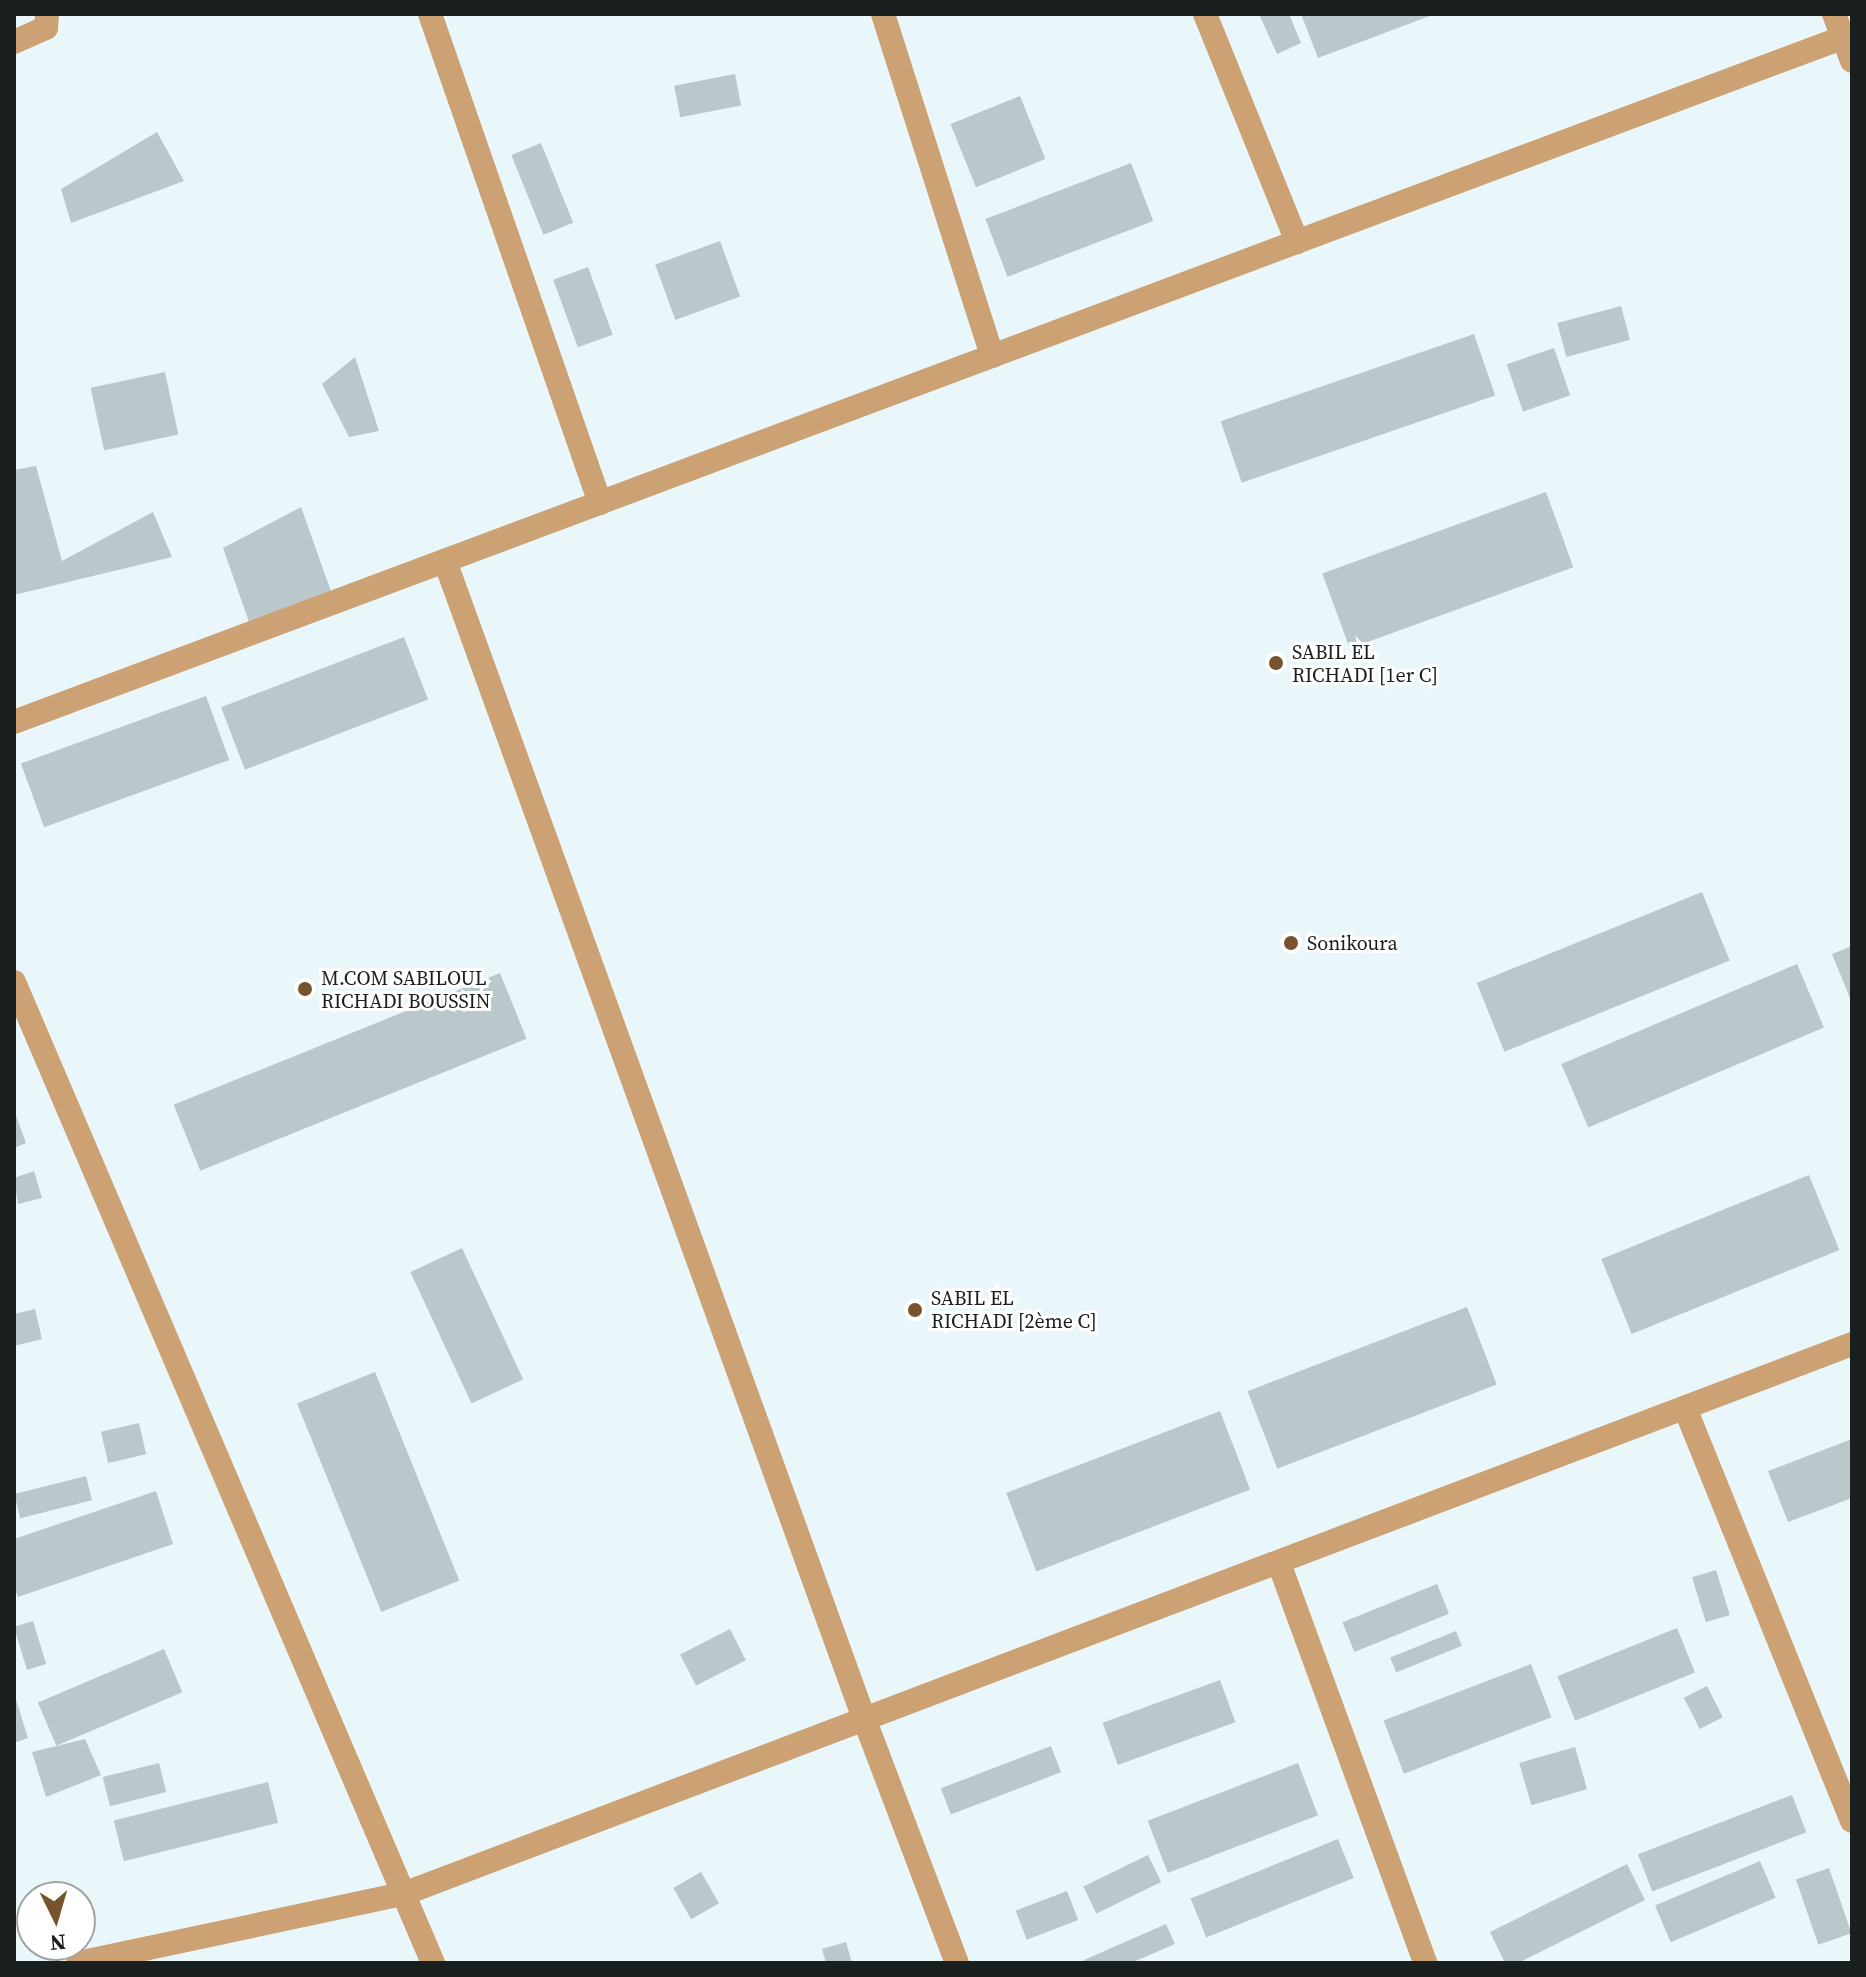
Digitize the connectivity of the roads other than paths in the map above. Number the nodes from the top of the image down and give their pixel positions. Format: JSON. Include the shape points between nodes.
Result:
{"nodes":[{"id":1,"x":47,"y":14,"type":"edge"},
{"id":2,"x":430,"y":14,"type":"edge"},
{"id":3,"x":883,"y":14,"type":"edge"},
{"id":4,"x":1205,"y":14,"type":"edge"},
{"id":5,"x":1834,"y":14,"type":"edge"},
{"id":6,"x":1847,"y":35,"type":"edge"},
{"id":7,"x":14,"y":42,"type":"edge"},
{"id":8,"x":1852,"y":61,"type":"edge"},
{"id":9,"x":1297,"y":242,"type":"junction"},
{"id":10,"x":992,"y":356,"type":"junction"},
{"id":11,"x":600,"y":503,"type":"junction"},
{"id":12,"x":445,"y":561,"type":"junction"},
{"id":13,"x":14,"y":722,"type":"edge"},
{"id":14,"x":14,"y":982,"type":"edge"},
{"id":15,"x":1852,"y":1344,"type":"edge"},
{"id":16,"x":1685,"y":1408,"type":"junction"},
{"id":17,"x":1279,"y":1563,"type":"junction"},
{"id":18,"x":865,"y":1721,"type":"junction"},
{"id":19,"x":1852,"y":1821,"type":"edge"},
{"id":20,"x":406,"y":1893,"type":"junction"},
{"id":21,"x":78,"y":1963,"type":"edge"},
{"id":22,"x":433,"y":1963,"type":"edge"},
{"id":23,"x":957,"y":1963,"type":"edge"},
{"id":24,"x":1425,"y":1963,"type":"edge"}],
"edges":[{"from":1,"to":7,"type":"street","via":[[46,28]]},
{"from":2,"to":11,"type":"street"},
{"from":3,"to":10,"type":"street"},
{"from":4,"to":9,"type":"street"},
{"from":5,"to":6,"type":"street"},
{"from":6,"to":8,"type":"street"},
{"from":6,"to":9,"type":"street"},
{"from":9,"to":10,"type":"street"},
{"from":10,"to":11,"type":"street"},
{"from":11,"to":12,"type":"street"},
{"from":12,"to":13,"type":"street"},
{"from":12,"to":18,"type":"street"},
{"from":14,"to":20,"type":"street"},
{"from":15,"to":16,"type":"street"},
{"from":16,"to":17,"type":"street"},
{"from":16,"to":19,"type":"street"},
{"from":17,"to":18,"type":"street"},
{"from":17,"to":24,"type":"street"},
{"from":18,"to":20,"type":"street"},
{"from":18,"to":23,"type":"street"},
{"from":20,"to":21,"type":"street"},
{"from":20,"to":22,"type":"street"}]}
